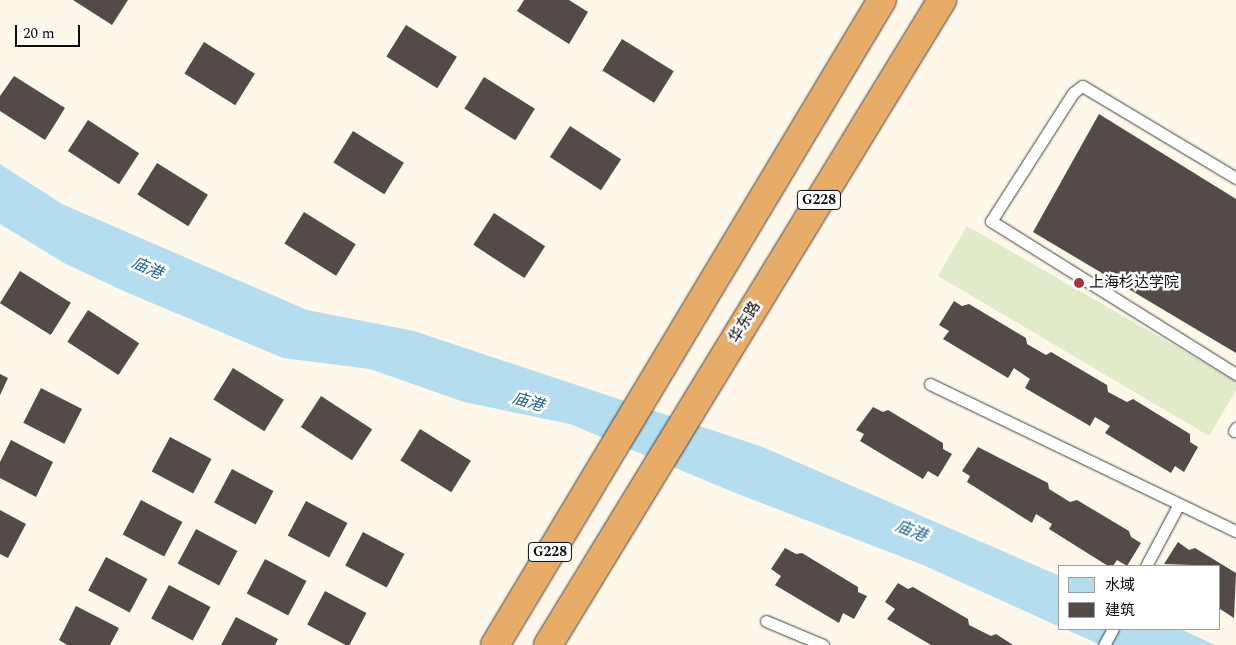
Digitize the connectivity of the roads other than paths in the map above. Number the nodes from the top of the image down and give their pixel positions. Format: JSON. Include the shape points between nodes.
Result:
{"nodes":[{"id":1,"x":882,"y":0,"type":"edge"},
{"id":2,"x":942,"y":0,"type":"edge"},
{"id":3,"x":1236,"y":178,"type":"edge"},
{"id":4,"x":1236,"y":374,"type":"edge"},
{"id":5,"x":930,"y":384,"type":"dead end"},
{"id":6,"x":1179,"y":504,"type":"junction"},
{"id":7,"x":1236,"y":531,"type":"edge"},
{"id":8,"x":1147,"y":565,"type":"edge"},
{"id":9,"x":766,"y":621,"type":"dead end"},
{"id":10,"x":1112,"y":630,"type":"edge"},
{"id":11,"x":495,"y":645,"type":"edge"},
{"id":12,"x":548,"y":645,"type":"edge"},
{"id":13,"x":823,"y":645,"type":"edge"},
{"id":14,"x":1104,"y":645,"type":"edge"}],
"edges":[{"from":1,"to":11,"type":"highway","number":"G228"},
{"from":2,"to":12,"type":"highway","name":"华东路","number":"G228"},
{"from":3,"to":4,"type":"lane","via":[[1082,86],[1073,93],[991,221]]},
{"from":5,"to":6,"type":"lane"},
{"from":6,"to":7,"type":"lane"},
{"from":6,"to":8,"type":"lane"},
{"from":9,"to":13,"type":"lane"},
{"from":10,"to":14,"type":"lane"}]}
